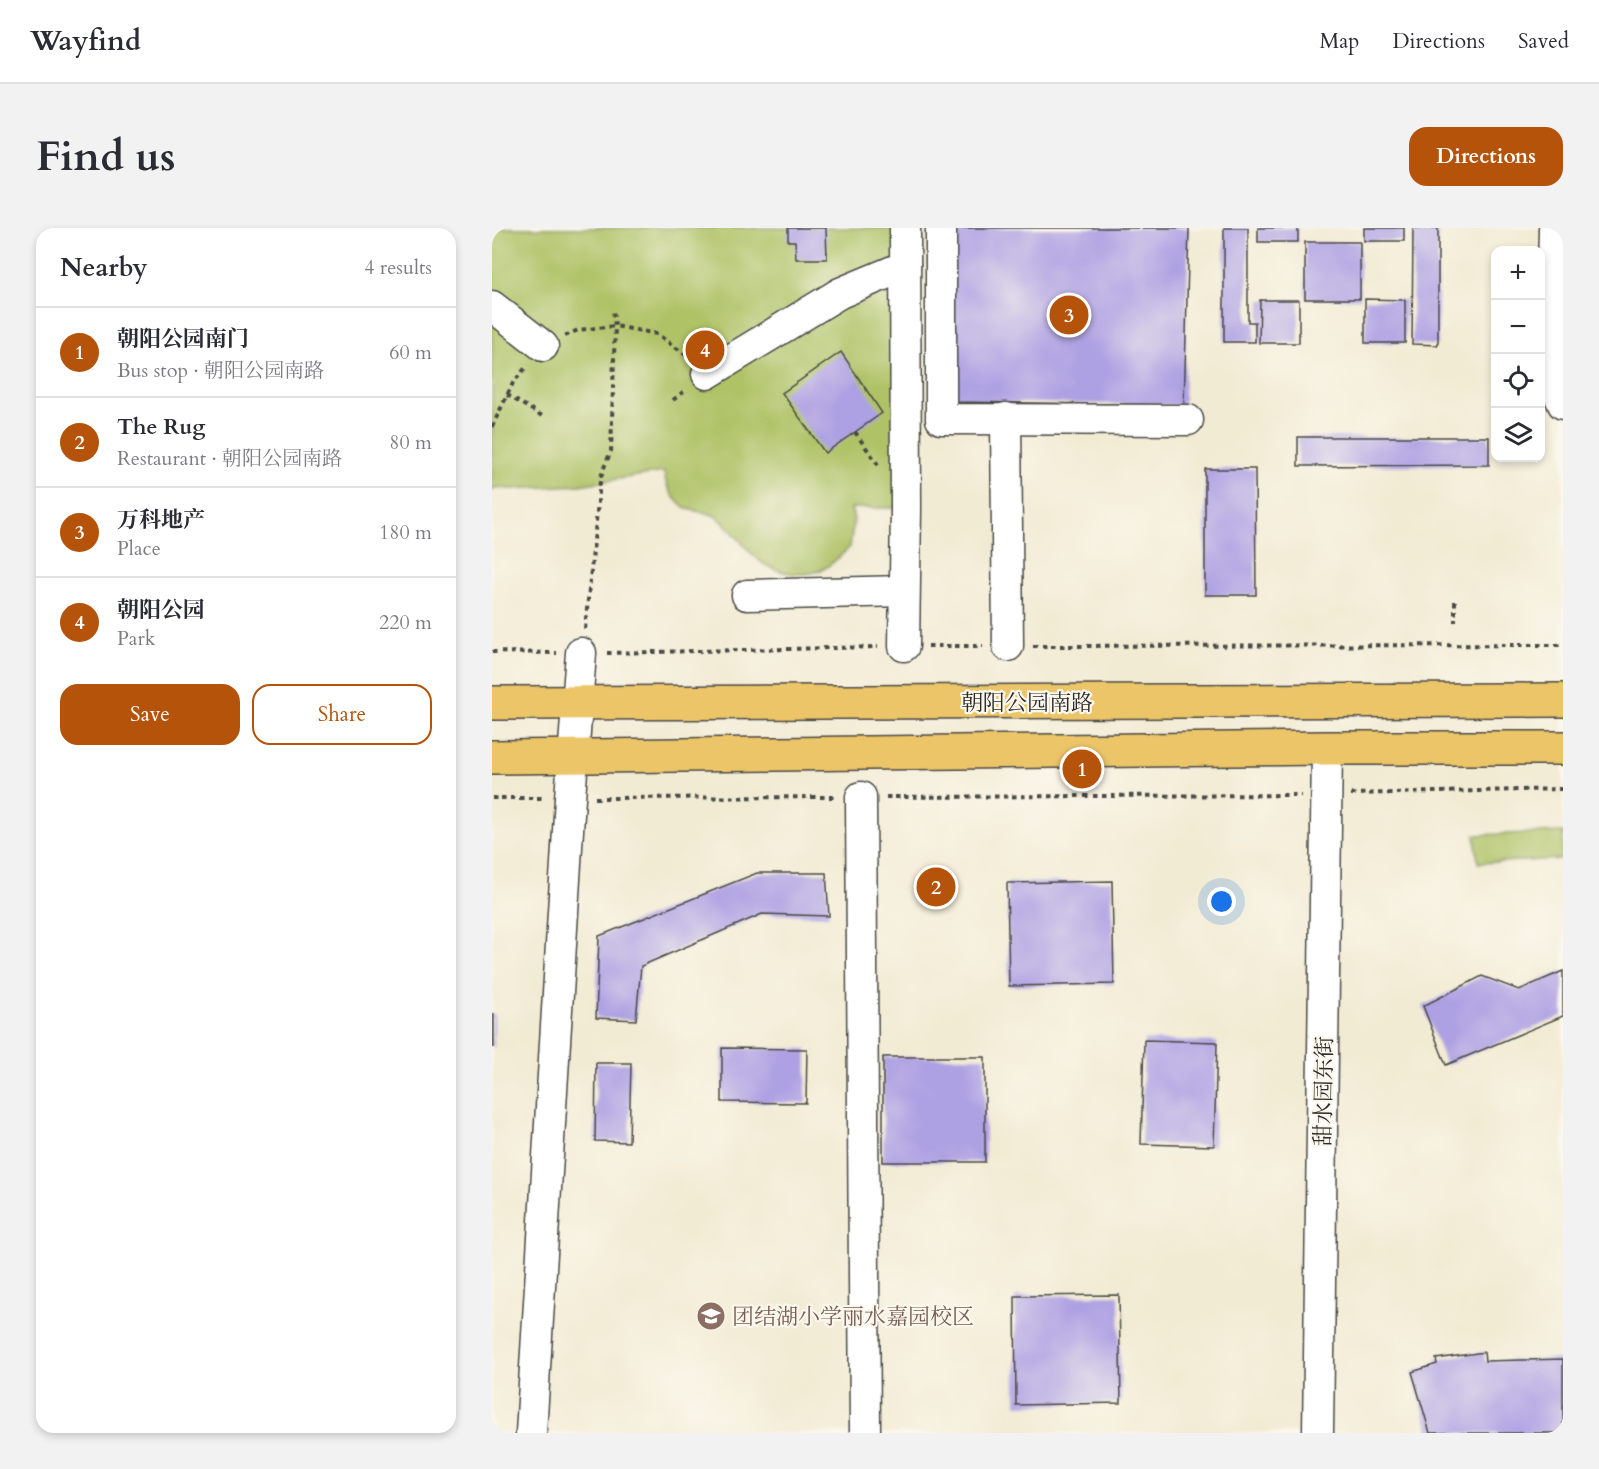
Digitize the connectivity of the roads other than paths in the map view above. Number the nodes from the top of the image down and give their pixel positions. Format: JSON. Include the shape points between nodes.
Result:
{"nodes":[{"id":1,"x":905,"y":228,"type":"edge"},
{"id":2,"x":941,"y":228,"type":"edge"},
{"id":3,"x":1554,"y":228,"type":"edge"},
{"id":4,"x":905,"y":266,"type":"junction"},
{"id":5,"x":492,"y":306,"type":"edge"},
{"id":6,"x":543,"y":346,"type":"road end"},
{"id":7,"x":707,"y":374,"type":"road end"},
{"id":8,"x":1563,"y":404,"type":"edge"},
{"id":9,"x":1006,"y":418,"type":"junction"},
{"id":10,"x":1188,"y":420,"type":"dead end"},
{"id":11,"x":904,"y":591,"type":"junction"},
{"id":12,"x":747,"y":595,"type":"dead end"},
{"id":13,"x":904,"y":646,"type":"dead end"},
{"id":14,"x":1008,"y":646,"type":"dead end"},
{"id":15,"x":582,"y":653,"type":"road end"},
{"id":16,"x":1563,"y":700,"type":"edge"},
{"id":17,"x":492,"y":703,"type":"edge"},
{"id":18,"x":579,"y":704,"type":"junction"},
{"id":19,"x":1327,"y":748,"type":"junction"},
{"id":20,"x":1555,"y":754,"type":"edge"},
{"id":21,"x":492,"y":757,"type":"edge"},
{"id":22,"x":574,"y":758,"type":"junction"},
{"id":23,"x":861,"y":797,"type":"road end"},
{"id":24,"x":531,"y":1433,"type":"edge"},
{"id":25,"x":866,"y":1433,"type":"edge"},
{"id":26,"x":1318,"y":1433,"type":"edge"}],
"edges":[{"from":1,"to":4,"type":"street"},
{"from":2,"to":9,"type":"street","via":[[941,419]]},
{"from":3,"to":8,"type":"street","via":[[1552,315]]},
{"from":4,"to":7,"type":"street","via":[[840,293]]},
{"from":4,"to":11,"type":"street"},
{"from":5,"to":6,"type":"street"},
{"from":9,"to":10,"type":"street"},
{"from":9,"to":14,"type":"street"},
{"from":11,"to":12,"type":"street"},
{"from":11,"to":13,"type":"street"},
{"from":15,"to":18,"type":"street"},
{"from":16,"to":18,"type":"main road","name":"朝阳公园南路"},
{"from":17,"to":18,"type":"main road","name":"朝阳公园南路"},
{"from":18,"to":22,"type":"street"},
{"from":19,"to":20,"type":"main road"},
{"from":19,"to":22,"type":"main road"},
{"from":19,"to":26,"type":"street","name":"甜水园东街"},
{"from":21,"to":22,"type":"main road"},
{"from":22,"to":24,"type":"street"},
{"from":23,"to":25,"type":"street"}]}
